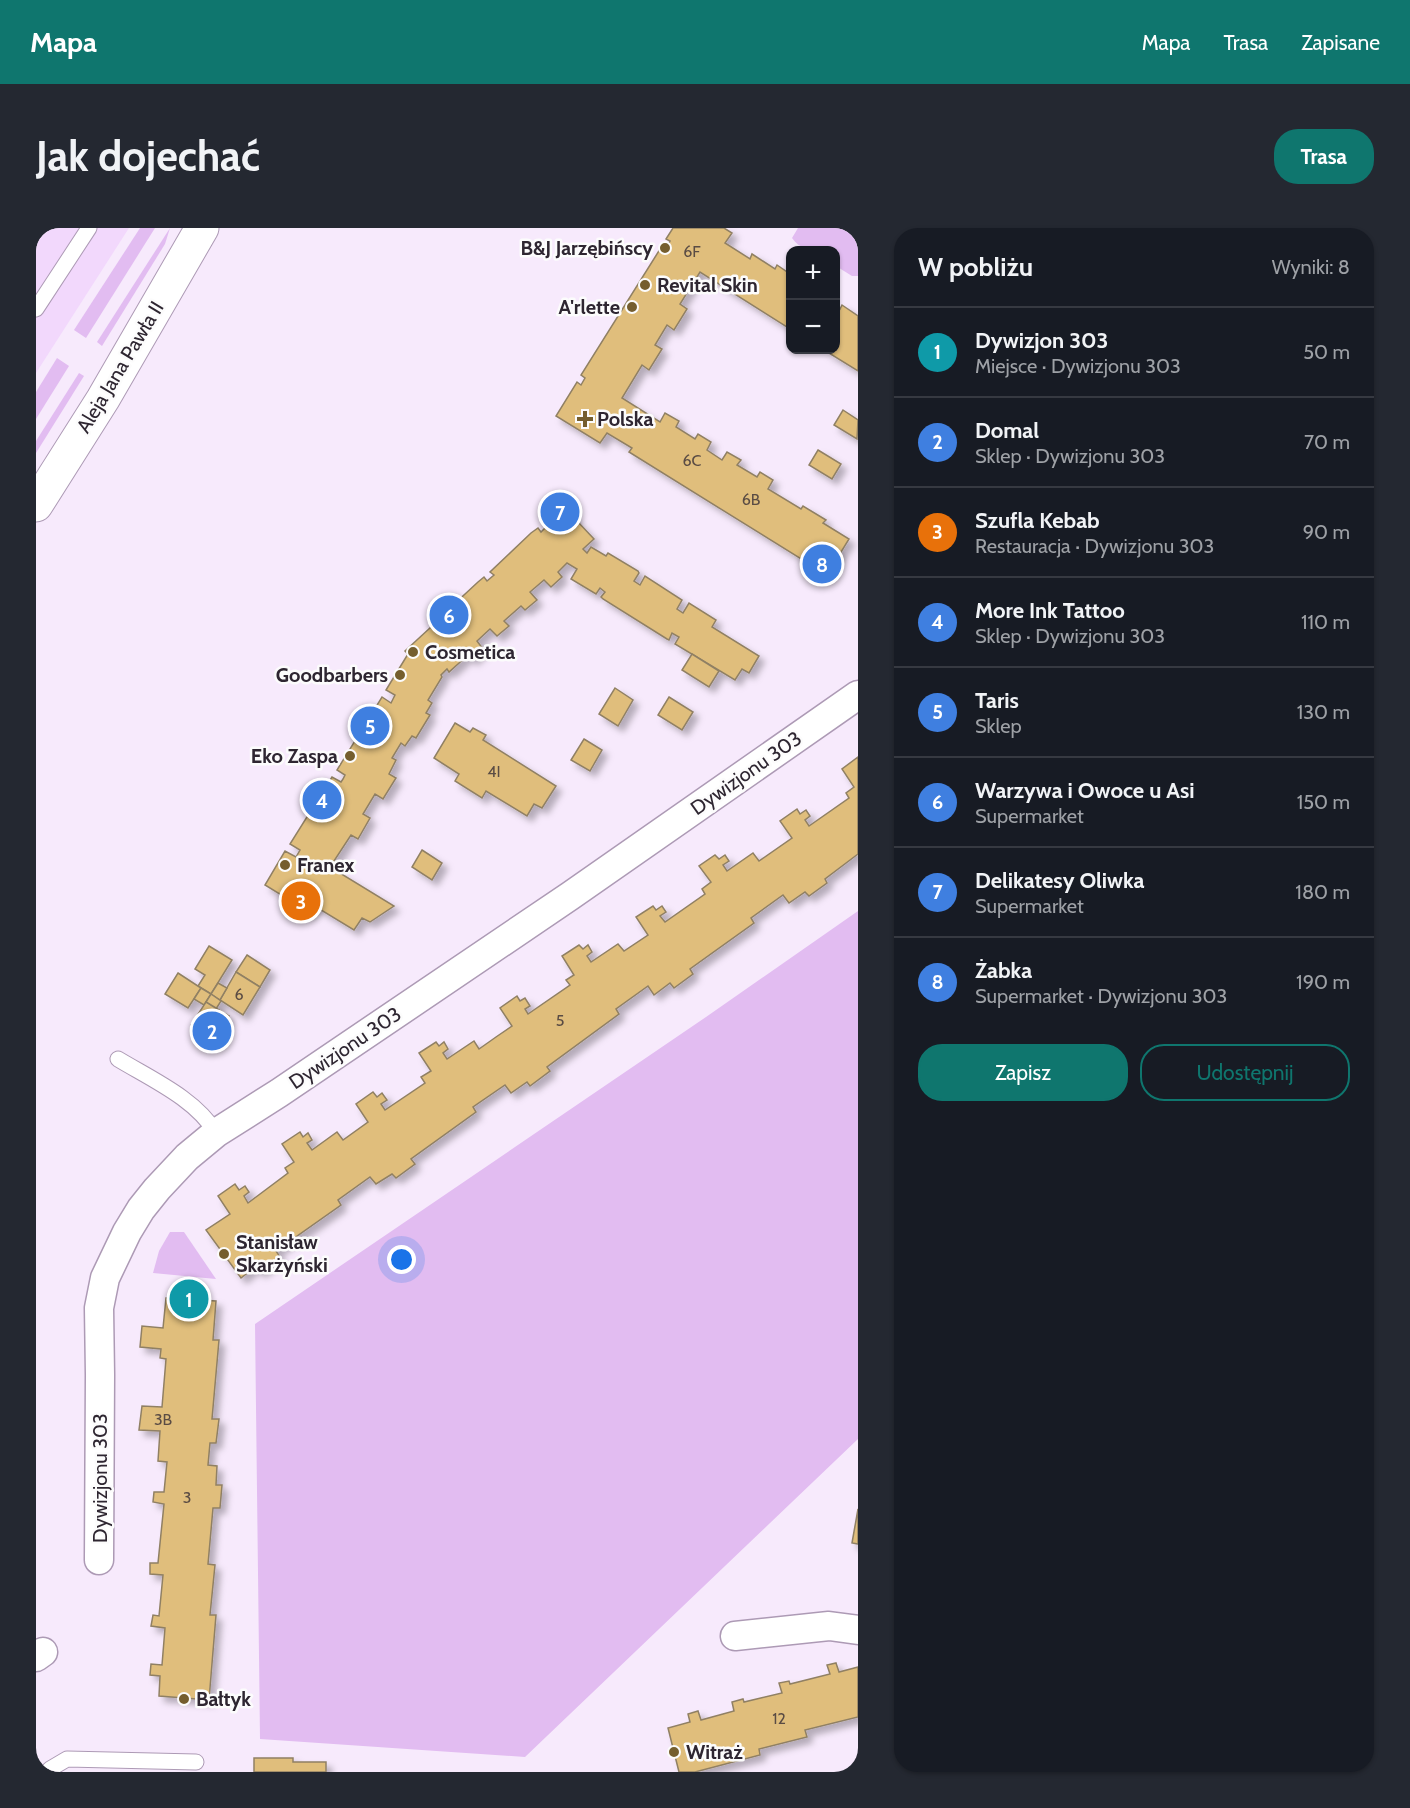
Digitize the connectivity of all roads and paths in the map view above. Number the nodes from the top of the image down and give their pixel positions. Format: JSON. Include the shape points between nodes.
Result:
{"nodes":[{"id":1,"x":89,"y":228,"type":"edge"},
{"id":2,"x":202,"y":228,"type":"edge"},
{"id":3,"x":36,"y":309,"type":"edge"},
{"id":4,"x":37,"y":502,"type":"edge"},
{"id":5,"x":858,"y":695,"type":"edge"},
{"id":6,"x":118,"y":1059,"type":"dead end"},
{"id":7,"x":216,"y":1133,"type":"junction"},
{"id":8,"x":99,"y":1560,"type":"dead end"},
{"id":9,"x":858,"y":1630,"type":"edge"},
{"id":10,"x":735,"y":1636,"type":"dead end"},
{"id":11,"x":196,"y":1762,"type":"dead end"},
{"id":12,"x":49,"y":1772,"type":"edge"}],
"edges":[{"from":1,"to":3,"type":"lane"},
{"from":2,"to":4,"type":"street","name":"Aleja Jana Pawła II","via":[[103,399]]},
{"from":5,"to":7,"type":"street","name":"Dywizjonu 303","via":[[570,896]]},
{"from":6,"to":7,"type":"lane","via":[[195,1107]]},
{"from":7,"to":8,"type":"street","name":"Dywizjonu 303","via":[[187,1157],[141,1209],[105,1278],[99,1308]]},
{"from":9,"to":10,"type":"street","via":[[829,1626]]},
{"from":11,"to":12,"type":"lane","via":[[67,1759]]}]}
